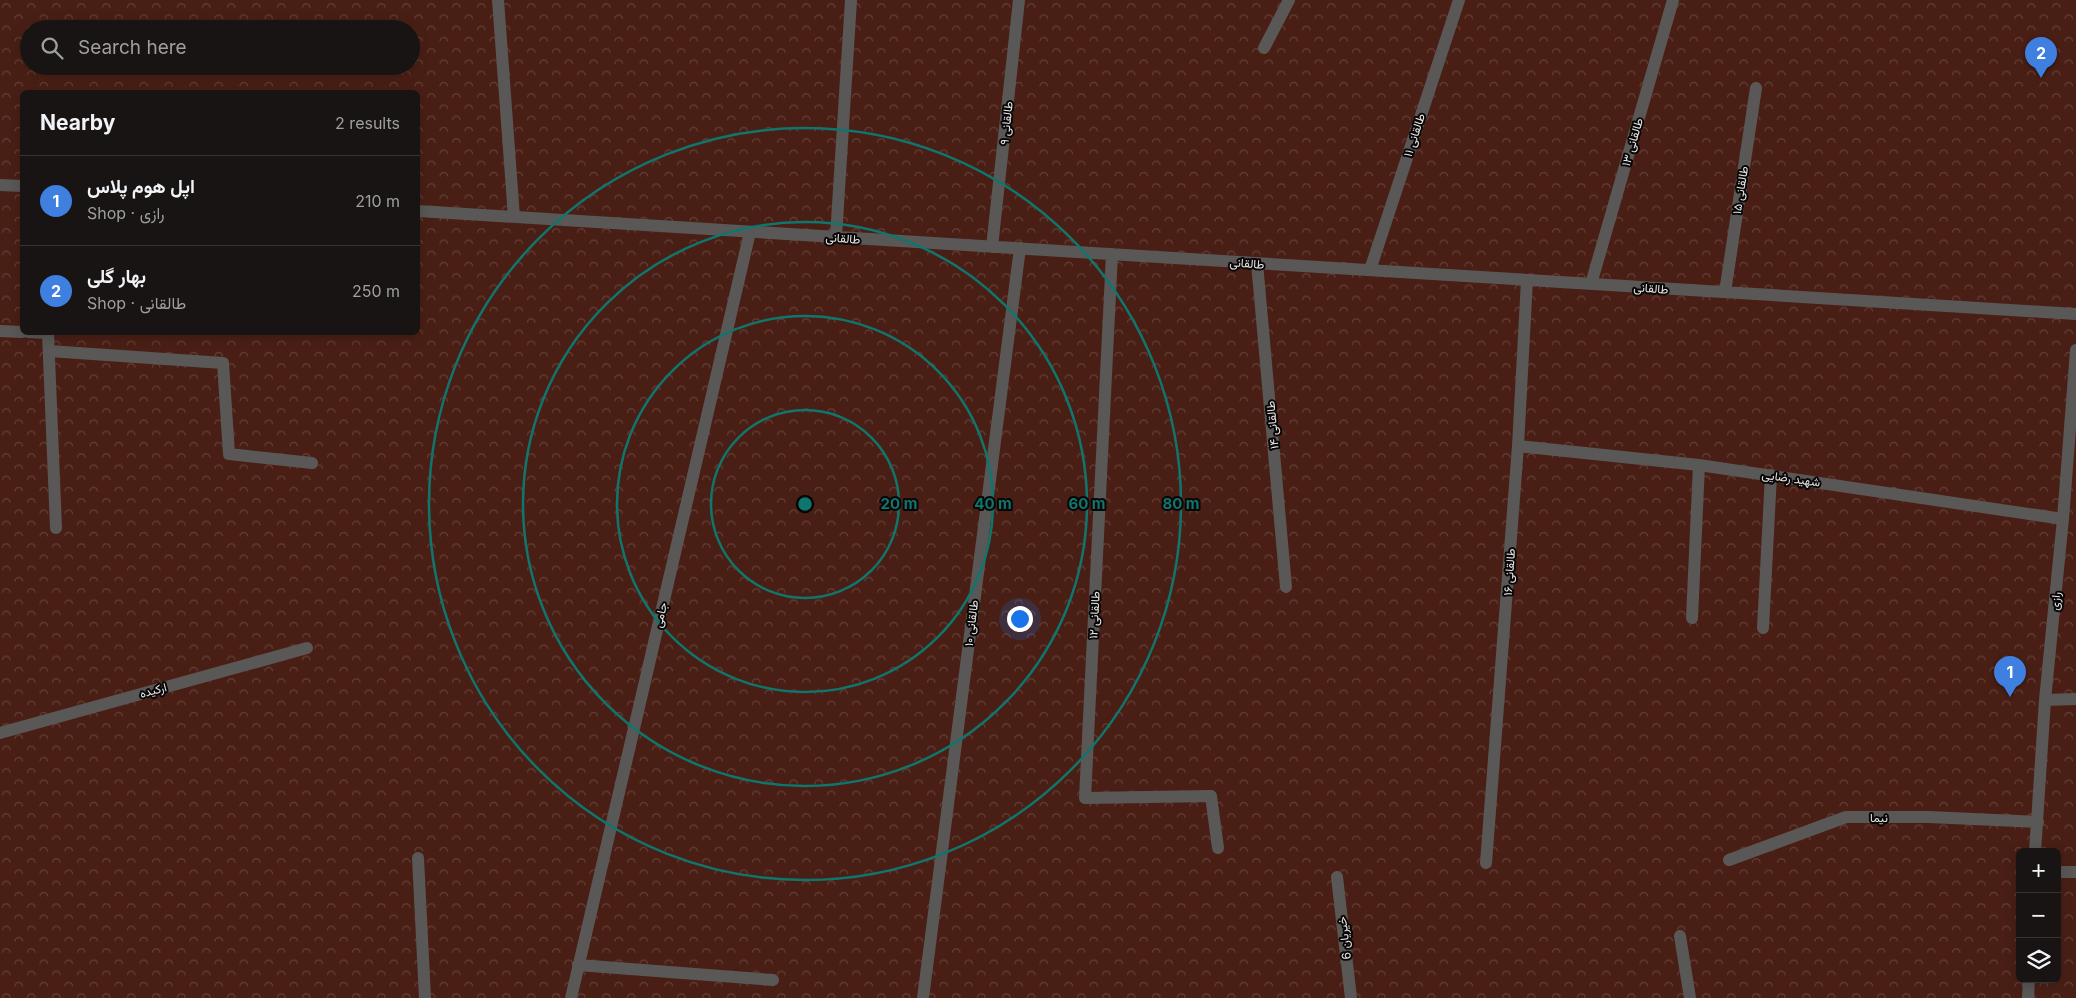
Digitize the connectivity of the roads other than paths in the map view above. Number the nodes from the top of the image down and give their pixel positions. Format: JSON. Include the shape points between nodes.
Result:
{"nodes":[{"id":1,"x":498,"y":0,"type":"edge"},
{"id":2,"x":852,"y":0,"type":"edge"},
{"id":3,"x":1020,"y":0,"type":"edge"},
{"id":4,"x":1289,"y":0,"type":"edge"},
{"id":5,"x":1459,"y":0,"type":"edge"},
{"id":6,"x":1673,"y":0,"type":"edge"},
{"id":7,"x":1264,"y":48,"type":"dead end"},
{"id":8,"x":1756,"y":88,"type":"dead end"},
{"id":9,"x":0,"y":185,"type":"edge"},
{"id":10,"x":20,"y":186,"type":"edge"},
{"id":11,"x":420,"y":211,"type":"edge"},
{"id":12,"x":514,"y":217,"type":"junction"},
{"id":13,"x":750,"y":232,"type":"junction"},
{"id":14,"x":836,"y":237,"type":"junction"},
{"id":15,"x":992,"y":247,"type":"junction"},
{"id":16,"x":1020,"y":248,"type":"junction"},
{"id":17,"x":1112,"y":254,"type":"junction"},
{"id":18,"x":1257,"y":263,"type":"junction"},
{"id":19,"x":1370,"y":270,"type":"junction"},
{"id":20,"x":1527,"y":280,"type":"junction"},
{"id":21,"x":1591,"y":284,"type":"junction"},
{"id":22,"x":1725,"y":292,"type":"junction"},
{"id":23,"x":2076,"y":314,"type":"edge"},
{"id":24,"x":0,"y":331,"type":"edge"},
{"id":25,"x":20,"y":332,"type":"edge"},
{"id":26,"x":48,"y":335,"type":"edge"},
{"id":27,"x":2076,"y":350,"type":"edge"},
{"id":28,"x":49,"y":351,"type":"junction"},
{"id":29,"x":1518,"y":446,"type":"junction"},
{"id":30,"x":312,"y":463,"type":"dead end"},
{"id":31,"x":1699,"y":465,"type":"junction"},
{"id":32,"x":1771,"y":474,"type":"junction"},
{"id":33,"x":2063,"y":519,"type":"junction"},
{"id":34,"x":56,"y":528,"type":"dead end"},
{"id":35,"x":1286,"y":587,"type":"dead end"},
{"id":36,"x":1692,"y":618,"type":"dead end"},
{"id":37,"x":1763,"y":628,"type":"dead end"},
{"id":38,"x":307,"y":648,"type":"dead end"},
{"id":39,"x":2076,"y":699,"type":"edge"},
{"id":40,"x":2045,"y":700,"type":"junction"},
{"id":41,"x":0,"y":732,"type":"edge"},
{"id":42,"x":2038,"y":822,"type":"junction"},
{"id":43,"x":1218,"y":848,"type":"dead end"},
{"id":44,"x":2035,"y":848,"type":"edge"},
{"id":45,"x":418,"y":858,"type":"dead end"},
{"id":46,"x":1729,"y":860,"type":"dead end"},
{"id":47,"x":1486,"y":863,"type":"dead end"},
{"id":48,"x":2061,"y":872,"type":"edge"},
{"id":49,"x":2076,"y":872,"type":"edge"},
{"id":50,"x":1336,"y":877,"type":"dead end"},
{"id":51,"x":1680,"y":936,"type":"dead end"},
{"id":52,"x":578,"y":965,"type":"junction"},
{"id":53,"x":773,"y":980,"type":"dead end"},
{"id":54,"x":2029,"y":983,"type":"edge"},
{"id":55,"x":425,"y":998,"type":"edge"},
{"id":56,"x":571,"y":998,"type":"edge"},
{"id":57,"x":923,"y":998,"type":"edge"},
{"id":58,"x":1351,"y":998,"type":"edge"},
{"id":59,"x":1690,"y":998,"type":"edge"},
{"id":60,"x":2028,"y":998,"type":"edge"}],
"edges":[{"from":1,"to":12,"type":"street"},
{"from":2,"to":14,"type":"street"},
{"from":3,"to":15,"type":"street","name":"طالقانی ۹"},
{"from":4,"to":7,"type":"street"},
{"from":5,"to":19,"type":"street","name":"طالقانی ۱۱"},
{"from":6,"to":21,"type":"street","name":"طالقانی ۱۳"},
{"from":8,"to":22,"type":"street","name":"طالقانی ۱۵"},
{"from":9,"to":10,"type":"street"},
{"from":11,"to":12,"type":"street","name":"طالقانی"},
{"from":12,"to":13,"type":"street","name":"طالقانی"},
{"from":13,"to":14,"type":"street","name":"طالقانی"},
{"from":13,"to":52,"type":"street","name":"جامی"},
{"from":14,"to":15,"type":"street","name":"طالقانی"},
{"from":15,"to":16,"type":"street","name":"طالقانی"},
{"from":16,"to":17,"type":"street","name":"طالقانی"},
{"from":16,"to":57,"type":"street","name":"طالقانی ۱۰"},
{"from":17,"to":18,"type":"street","name":"طالقانی"},
{"from":17,"to":43,"type":"street","name":"طالقانی ۱۲","via":[[1085,798],[1211,796]]},
{"from":18,"to":19,"type":"street","name":"طالقانی"},
{"from":18,"to":35,"type":"street","name":"طالقانی ۱۴"},
{"from":19,"to":20,"type":"street","name":"طالقانی"},
{"from":20,"to":21,"type":"street","name":"طالقانی"},
{"from":20,"to":29,"type":"street","name":"طالقانی ۱۶"},
{"from":21,"to":22,"type":"street","name":"طالقانی"},
{"from":22,"to":23,"type":"street","name":"طالقانی"},
{"from":24,"to":25,"type":"street"},
{"from":26,"to":28,"type":"street"},
{"from":27,"to":33,"type":"street","name":"رازی"},
{"from":28,"to":30,"type":"street","via":[[223,363],[229,454]]},
{"from":28,"to":34,"type":"street"},
{"from":29,"to":31,"type":"street","name":"شهید رضایی"},
{"from":29,"to":47,"type":"street","name":"طالقانی ۱۶"},
{"from":31,"to":32,"type":"street","name":"شهید رضایی"},
{"from":31,"to":36,"type":"street"},
{"from":32,"to":33,"type":"street","name":"شهید رضایی"},
{"from":32,"to":37,"type":"street"},
{"from":33,"to":40,"type":"street","name":"رازی"},
{"from":38,"to":41,"type":"street","name":"ارکیده"},
{"from":39,"to":40,"type":"street"},
{"from":40,"to":42,"type":"street","name":"رازی"},
{"from":42,"to":44,"type":"street","name":"رازی"},
{"from":42,"to":46,"type":"street","name":"نیما","via":[[1846,817]]},
{"from":45,"to":55,"type":"street"},
{"from":48,"to":49,"type":"street"},
{"from":50,"to":58,"type":"street","name":"خیریان 6"},
{"from":51,"to":59,"type":"street"},
{"from":52,"to":53,"type":"street"},
{"from":52,"to":56,"type":"street","name":"جامی"},
{"from":54,"to":60,"type":"street"}]}
